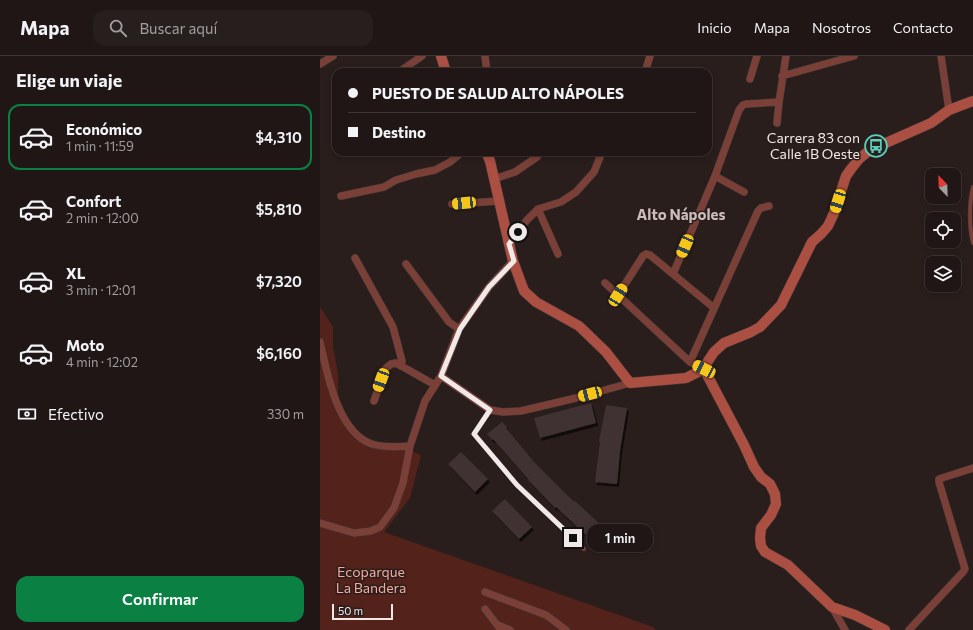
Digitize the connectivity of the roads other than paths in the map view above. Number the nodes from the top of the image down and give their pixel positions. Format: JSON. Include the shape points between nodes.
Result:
{"nodes":[{"id":1,"x":333,"y":56,"type":"edge"},
{"id":2,"x":422,"y":56,"type":"edge"},
{"id":3,"x":441,"y":56,"type":"edge"},
{"id":4,"x":485,"y":56,"type":"edge"},
{"id":5,"x":650,"y":56,"type":"edge"},
{"id":6,"x":757,"y":56,"type":"edge"},
{"id":7,"x":786,"y":56,"type":"edge"},
{"id":8,"x":854,"y":56,"type":"edge"},
{"id":9,"x":941,"y":56,"type":"edge"},
{"id":10,"x":320,"y":64,"type":"edge"},
{"id":11,"x":405,"y":68,"type":"edge"},
{"id":12,"x":445,"y":68,"type":"edge"},
{"id":13,"x":486,"y":68,"type":"edge"},
{"id":14,"x":646,"y":68,"type":"edge"},
{"id":15,"x":782,"y":76,"type":"junction"},
{"id":16,"x":750,"y":79,"type":"dead end"},
{"id":17,"x":973,"y":101,"type":"edge"},
{"id":18,"x":779,"y":102,"type":"junction"},
{"id":19,"x":949,"y":110,"type":"junction"},
{"id":20,"x":778,"y":123,"type":"dead end"},
{"id":21,"x":457,"y":156,"type":"edge"},
{"id":22,"x":488,"y":156,"type":"edge"},
{"id":23,"x":600,"y":156,"type":"edge"},
{"id":24,"x":537,"y":157,"type":"dead end"},
{"id":25,"x":715,"y":176,"type":"junction"},
{"id":26,"x":494,"y":179,"type":"junction"},
{"id":27,"x":973,"y":186,"type":"edge"},
{"id":28,"x":744,"y":192,"type":"dead end"},
{"id":29,"x":341,"y":196,"type":"dead end"},
{"id":30,"x":500,"y":201,"type":"junction"},
{"id":31,"x":452,"y":204,"type":"dead end"},
{"id":32,"x":769,"y":206,"type":"dead end"},
{"id":33,"x":538,"y":209,"type":"junction"},
{"id":34,"x":973,"y":243,"type":"edge"},
{"id":35,"x":509,"y":244,"type":"junction"},
{"id":36,"x":558,"y":254,"type":"dead end"},
{"id":37,"x":355,"y":258,"type":"dead end"},
{"id":38,"x":514,"y":261,"type":"junction"},
{"id":39,"x":406,"y":264,"type":"dead end"},
{"id":40,"x":673,"y":274,"type":"junction"},
{"id":41,"x":605,"y":283,"type":"dead end"},
{"id":42,"x":618,"y":295,"type":"junction"},
{"id":43,"x":714,"y":308,"type":"junction"},
{"id":44,"x":460,"y":329,"type":"junction"},
{"id":45,"x":320,"y":342,"type":"edge"},
{"id":46,"x":690,"y":362,"type":"junction"},
{"id":47,"x":401,"y":366,"type":"junction"},
{"id":48,"x":704,"y":369,"type":"junction"},
{"id":49,"x":441,"y":376,"type":"junction"},
{"id":50,"x":630,"y":383,"type":"junction"},
{"id":51,"x":435,"y":385,"type":"junction"},
{"id":52,"x":374,"y":401,"type":"dead end"},
{"id":53,"x":490,"y":410,"type":"junction"},
{"id":54,"x":410,"y":446,"type":"junction"},
{"id":55,"x":973,"y":468,"type":"edge"},
{"id":56,"x":320,"y":523,"type":"edge"},
{"id":57,"x":584,"y":549,"type":"dead end"},
{"id":58,"x":485,"y":592,"type":"dead end"},
{"id":59,"x":832,"y":606,"type":"junction"},
{"id":60,"x":485,"y":609,"type":"dead end"},
{"id":61,"x":500,"y":628,"type":"edge"},
{"id":62,"x":510,"y":630,"type":"edge"},
{"id":63,"x":566,"y":630,"type":"edge"},
{"id":64,"x":844,"y":630,"type":"edge"},
{"id":65,"x":885,"y":630,"type":"edge"},
{"id":66,"x":909,"y":630,"type":"edge"}],
"edges":[{"from":1,"to":10,"type":"street"},
{"from":2,"to":11,"type":"street"},
{"from":3,"to":12,"type":"street"},
{"from":4,"to":13,"type":"street"},
{"from":5,"to":14,"type":"street"},
{"from":6,"to":16,"type":"street"},
{"from":7,"to":15,"type":"street"},
{"from":8,"to":15,"type":"street"},
{"from":9,"to":19,"type":"street"},
{"from":15,"to":18,"type":"street"},
{"from":17,"to":19,"type":"street"},
{"from":18,"to":20,"type":"street"},
{"from":18,"to":25,"type":"street","via":[[743,105]]},
{"from":19,"to":48,"type":"street","via":[[931,123],[870,150],[859,159],[846,176],[828,226],[812,242],[781,305],[760,327],[724,344],[714,352]]},
{"from":21,"to":29,"type":"street","via":[[435,170],[396,180],[384,187]]},
{"from":22,"to":26,"type":"street"},
{"from":23,"to":33,"type":"street","via":[[594,172],[576,192],[561,202]]},
{"from":24,"to":26,"type":"street","via":[[515,172]]},
{"from":25,"to":28,"type":"street"},
{"from":25,"to":40,"type":"street"},
{"from":26,"to":30,"type":"street"},
{"from":27,"to":34,"type":"lane","via":[[970,211]]},
{"from":30,"to":31,"type":"street"},
{"from":30,"to":35,"type":"street"},
{"from":32,"to":43,"type":"street","via":[[759,209]]},
{"from":33,"to":35,"type":"street"},
{"from":33,"to":36,"type":"street"},
{"from":35,"to":38,"type":"street"},
{"from":37,"to":47,"type":"street","via":[[393,327]]},
{"from":38,"to":44,"type":"street","via":[[489,287]]},
{"from":38,"to":50,"type":"street","via":[[524,291],[536,302],[579,326],[606,352]]},
{"from":39,"to":44,"type":"street","via":[[449,322]]},
{"from":40,"to":42,"type":"street","via":[[646,254]]},
{"from":40,"to":43,"type":"street"},
{"from":41,"to":42,"type":"street"},
{"from":42,"to":46,"type":"street"},
{"from":43,"to":46,"type":"street"},
{"from":44,"to":49,"type":"street"},
{"from":45,"to":54,"type":"street","via":[[330,385],[350,427],[368,443],[388,447]]},
{"from":46,"to":48,"type":"street"},
{"from":47,"to":51,"type":"street"},
{"from":47,"to":52,"type":"street","via":[[391,364],[385,369]]},
{"from":48,"to":50,"type":"street","via":[[686,378]]},
{"from":48,"to":59,"type":"street","via":[[754,467],[760,477],[770,484],[775,494],[776,504],[761,528],[761,546],[765,552],[788,565]]},
{"from":49,"to":51,"type":"street"},
{"from":49,"to":53,"type":"street"},
{"from":50,"to":53,"type":"street","via":[[520,411]]},
{"from":51,"to":54,"type":"street","via":[[426,401]]},
{"from":53,"to":57,"type":"lane","via":[[474,434],[517,485]]},
{"from":54,"to":56,"type":"street","via":[[403,483],[394,508],[380,527],[354,533]]},
{"from":55,"to":66,"type":"street","via":[[939,479],[965,569]]},
{"from":58,"to":63,"type":"street","via":[[546,615]]},
{"from":59,"to":64,"type":"street"},
{"from":59,"to":65,"type":"street"},
{"from":60,"to":61,"type":"street"},
{"from":61,"to":62,"type":"street"}]}
